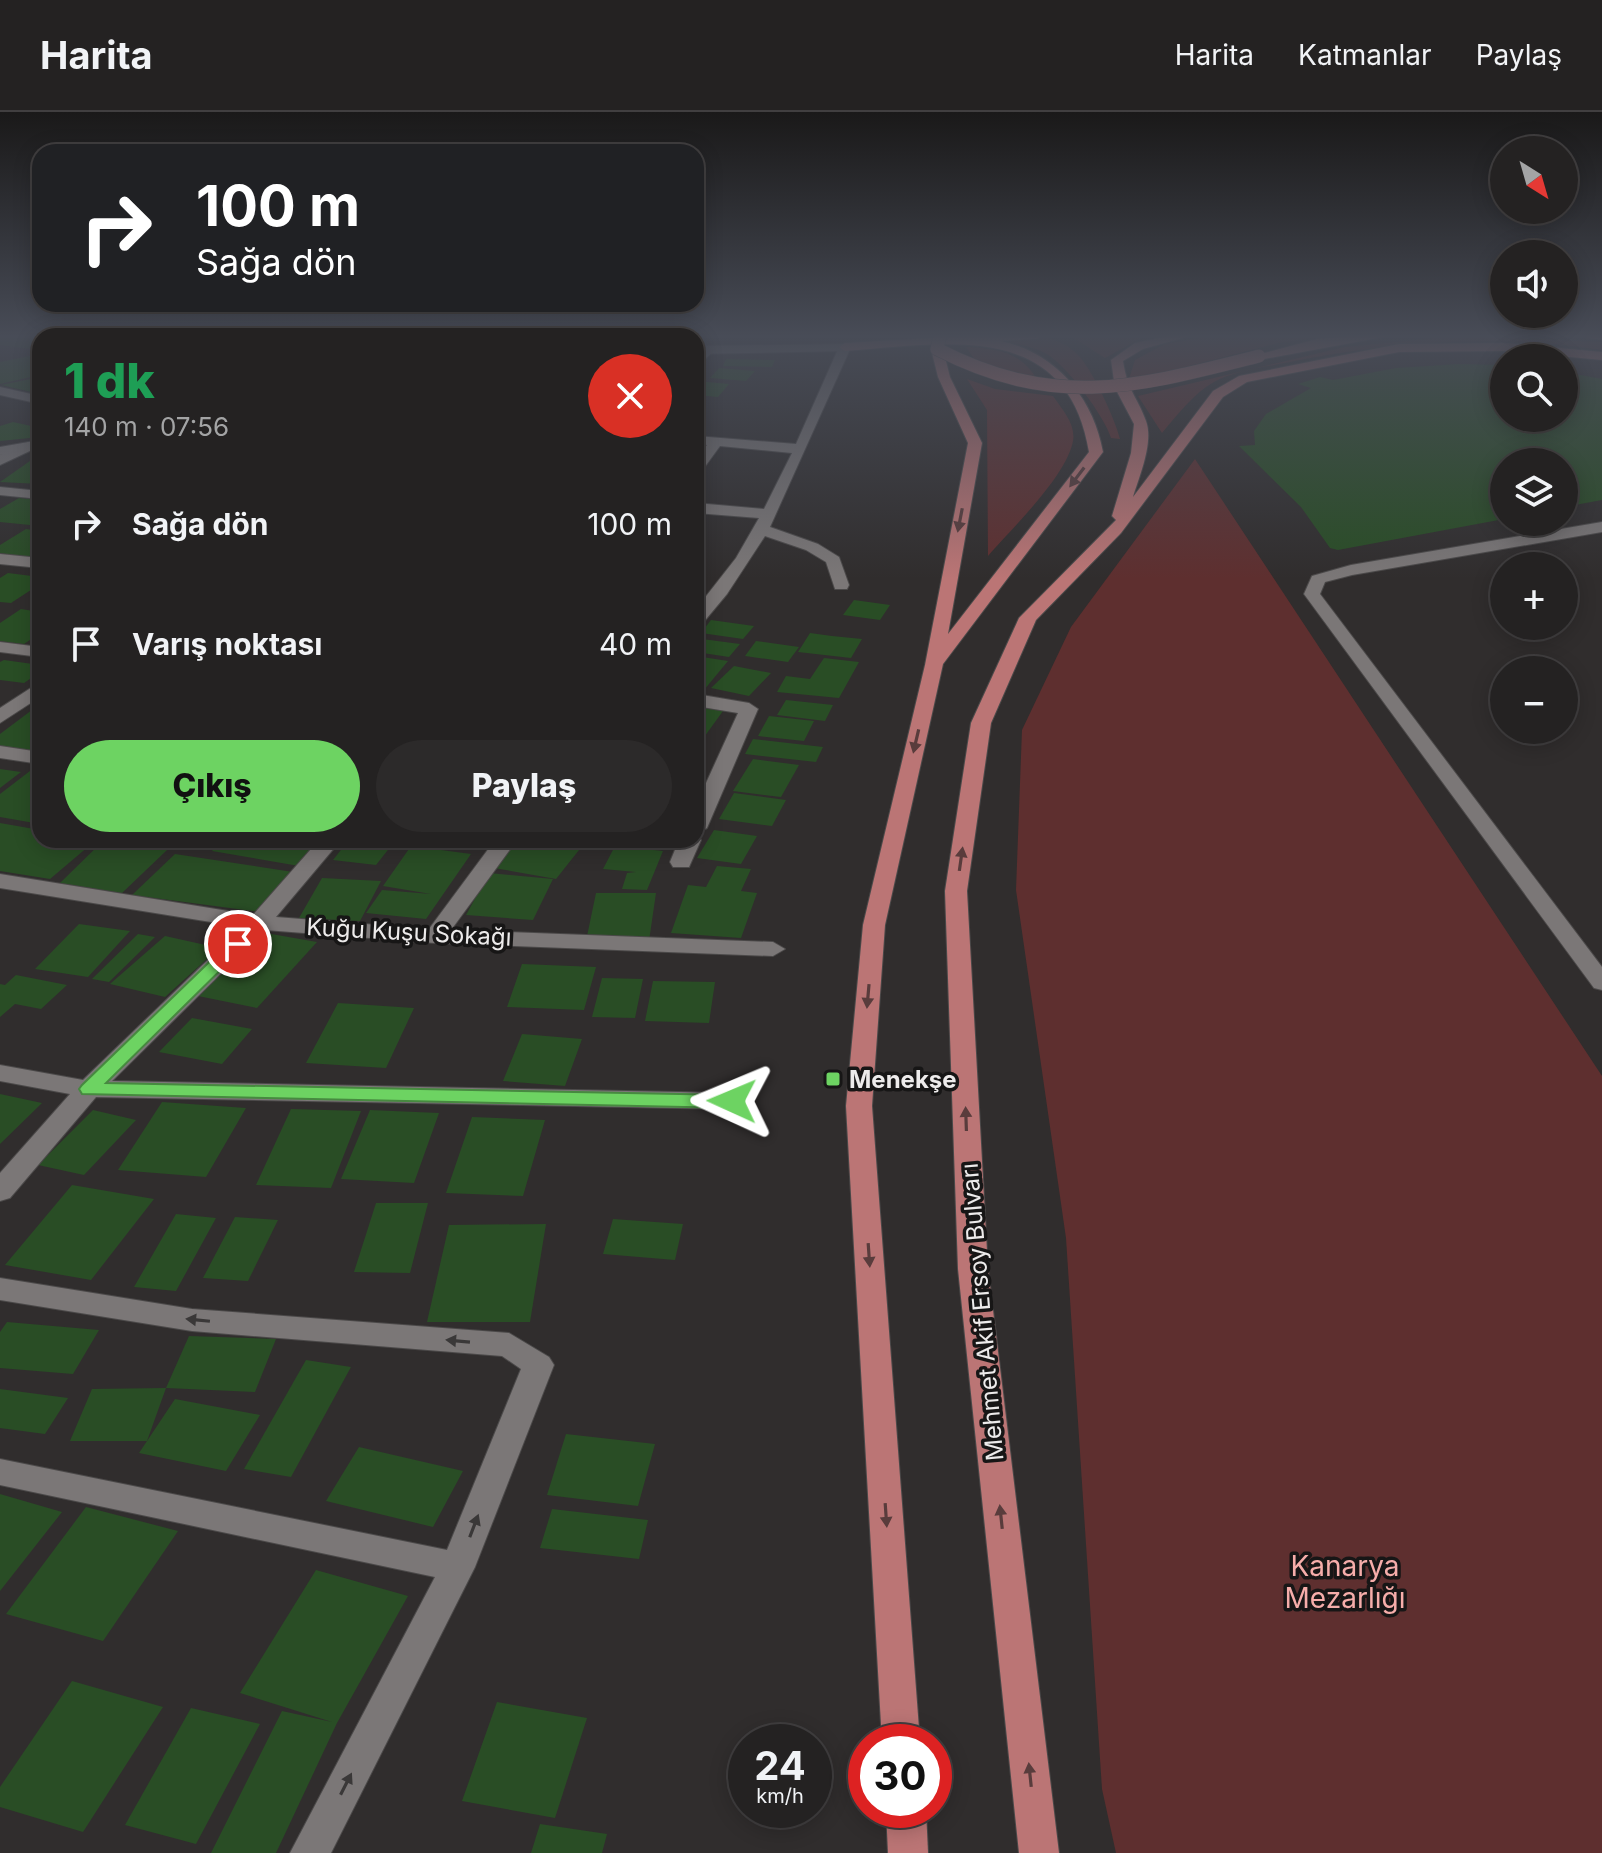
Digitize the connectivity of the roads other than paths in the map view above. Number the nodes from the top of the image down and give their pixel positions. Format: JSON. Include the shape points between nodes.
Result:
{"nodes":[{"id":1,"x":814,"y":416,"type":"edge"},
{"id":2,"x":962,"y":416,"type":"edge"},
{"id":3,"x":1088,"y":416,"type":"edge"},
{"id":4,"x":1137,"y":416,"type":"edge"},
{"id":5,"x":1201,"y":416,"type":"edge"},
{"id":6,"x":704,"y":441,"type":"edge"},
{"id":7,"x":716,"y":442,"type":"junction"},
{"id":8,"x":32,"y":446,"type":"edge"},
{"id":9,"x":32,"y":446,"type":"edge"},
{"id":10,"x":799,"y":449,"type":"junction"},
{"id":11,"x":0,"y":451,"type":"edge"},
{"id":12,"x":704,"y":458,"type":"edge"},
{"id":13,"x":0,"y":461,"type":"edge"},
{"id":14,"x":0,"y":491,"type":"edge"},
{"id":15,"x":32,"y":494,"type":"edge"},
{"id":16,"x":704,"y":510,"type":"edge"},
{"id":17,"x":766,"y":522,"type":"junction"},
{"id":18,"x":1602,"y":527,"type":"edge"},
{"id":19,"x":1116,"y":530,"type":"junction"},
{"id":20,"x":1578,"y":531,"type":"edge"},
{"id":21,"x":1578,"y":535,"type":"edge"},
{"id":22,"x":1602,"y":535,"type":"edge"},
{"id":23,"x":1550,"y":536,"type":"edge"},
{"id":24,"x":0,"y":559,"type":"edge"},
{"id":25,"x":32,"y":562,"type":"edge"},
{"id":26,"x":841,"y":585,"type":"dead end"},
{"id":27,"x":704,"y":612,"type":"edge"},
{"id":28,"x":0,"y":647,"type":"edge"},
{"id":29,"x":32,"y":651,"type":"edge"},
{"id":30,"x":934,"y":665,"type":"junction"},
{"id":31,"x":32,"y":694,"type":"edge"},
{"id":32,"x":704,"y":701,"type":"edge"},
{"id":33,"x":0,"y":717,"type":"edge"},
{"id":34,"x":0,"y":752,"type":"edge"},
{"id":35,"x":32,"y":757,"type":"edge"},
{"id":36,"x":704,"y":810,"type":"edge"},
{"id":37,"x":323,"y":848,"type":"edge"},
{"id":38,"x":500,"y":848,"type":"edge"},
{"id":39,"x":687,"y":848,"type":"edge"},
{"id":40,"x":681,"y":862,"type":"dead end"},
{"id":41,"x":0,"y":881,"type":"edge"},
{"id":42,"x":259,"y":923,"type":"junction"},
{"id":43,"x":435,"y":936,"type":"junction"},
{"id":44,"x":773,"y":949,"type":"dead end"},
{"id":45,"x":1602,"y":983,"type":"edge"},
{"id":46,"x":0,"y":1073,"type":"edge"},
{"id":47,"x":89,"y":1089,"type":"junction"},
{"id":48,"x":732,"y":1101,"type":"dead end"},
{"id":49,"x":0,"y":1191,"type":"edge"},
{"id":50,"x":0,"y":1289,"type":"edge"},
{"id":51,"x":0,"y":1472,"type":"edge"},
{"id":52,"x":458,"y":1567,"type":"junction"},
{"id":53,"x":900,"y":1724,"type":"edge"},
{"id":54,"x":907,"y":1828,"type":"edge"},
{"id":55,"x":310,"y":1853,"type":"edge"},
{"id":56,"x":908,"y":1853,"type":"edge"},
{"id":57,"x":1039,"y":1853,"type":"edge"}],
"edges":[{"from":1,"to":10,"type":"street"},
{"from":2,"to":30,"type":"main road","one_way":true,"via":[[975,443]]},
{"from":3,"to":30,"type":"main road","one_way":true,"via":[[1096,452]]},
{"from":4,"to":19,"type":"main road","via":[[1141,424],[1138,453]]},
{"from":5,"to":19,"type":"main road","name":"Mehmet Akif Ersoy Bulvarı"},
{"from":6,"to":7,"type":"street"},
{"from":7,"to":10,"type":"street"},
{"from":7,"to":12,"type":"street"},
{"from":8,"to":11,"type":"street"},
{"from":9,"to":13,"type":"street"},
{"from":10,"to":17,"type":"street"},
{"from":14,"to":15,"type":"street"},
{"from":16,"to":17,"type":"street"},
{"from":17,"to":26,"type":"street","via":[[833,560]]},
{"from":17,"to":27,"type":"street"},
{"from":18,"to":20,"type":"street"},
{"from":57,"to":19,"type":"main road","name":"Mehmet Akif Ersoy Bulvarı","one_way":true,"via":[[973,1269],[956,891],[981,723],[1028,618]]},
{"from":21,"to":22,"type":"street"},
{"from":23,"to":45,"type":"street","via":[[1351,570],[1318,579],[1312,594]]},
{"from":24,"to":25,"type":"street"},
{"from":28,"to":29,"type":"street"},
{"from":30,"to":53,"type":"main road","one_way":true,"via":[[874,925],[859,1106]]},
{"from":31,"to":33,"type":"street"},
{"from":32,"to":36,"type":"street","via":[[749,709]]},
{"from":34,"to":35,"type":"street"},
{"from":37,"to":42,"type":"street"},
{"from":38,"to":43,"type":"street"},
{"from":39,"to":40,"type":"street"},
{"from":41,"to":42,"type":"street","name":"Kuğu Kuşu Sokağı"},
{"from":42,"to":43,"type":"street","name":"Kuğu Kuşu Sokağı"},
{"from":42,"to":47,"type":"street"},
{"from":43,"to":44,"type":"street","name":"Kuğu Kuşu Sokağı"},
{"from":46,"to":47,"type":"street"},
{"from":47,"to":48,"type":"street"},
{"from":47,"to":49,"type":"street"},
{"from":52,"to":50,"type":"street","one_way":true,"via":[[538,1365],[509,1345],[192,1320]]},
{"from":51,"to":52,"type":"street"},
{"from":55,"to":52,"type":"street","one_way":true},
{"from":54,"to":56,"type":"main road"}]}
